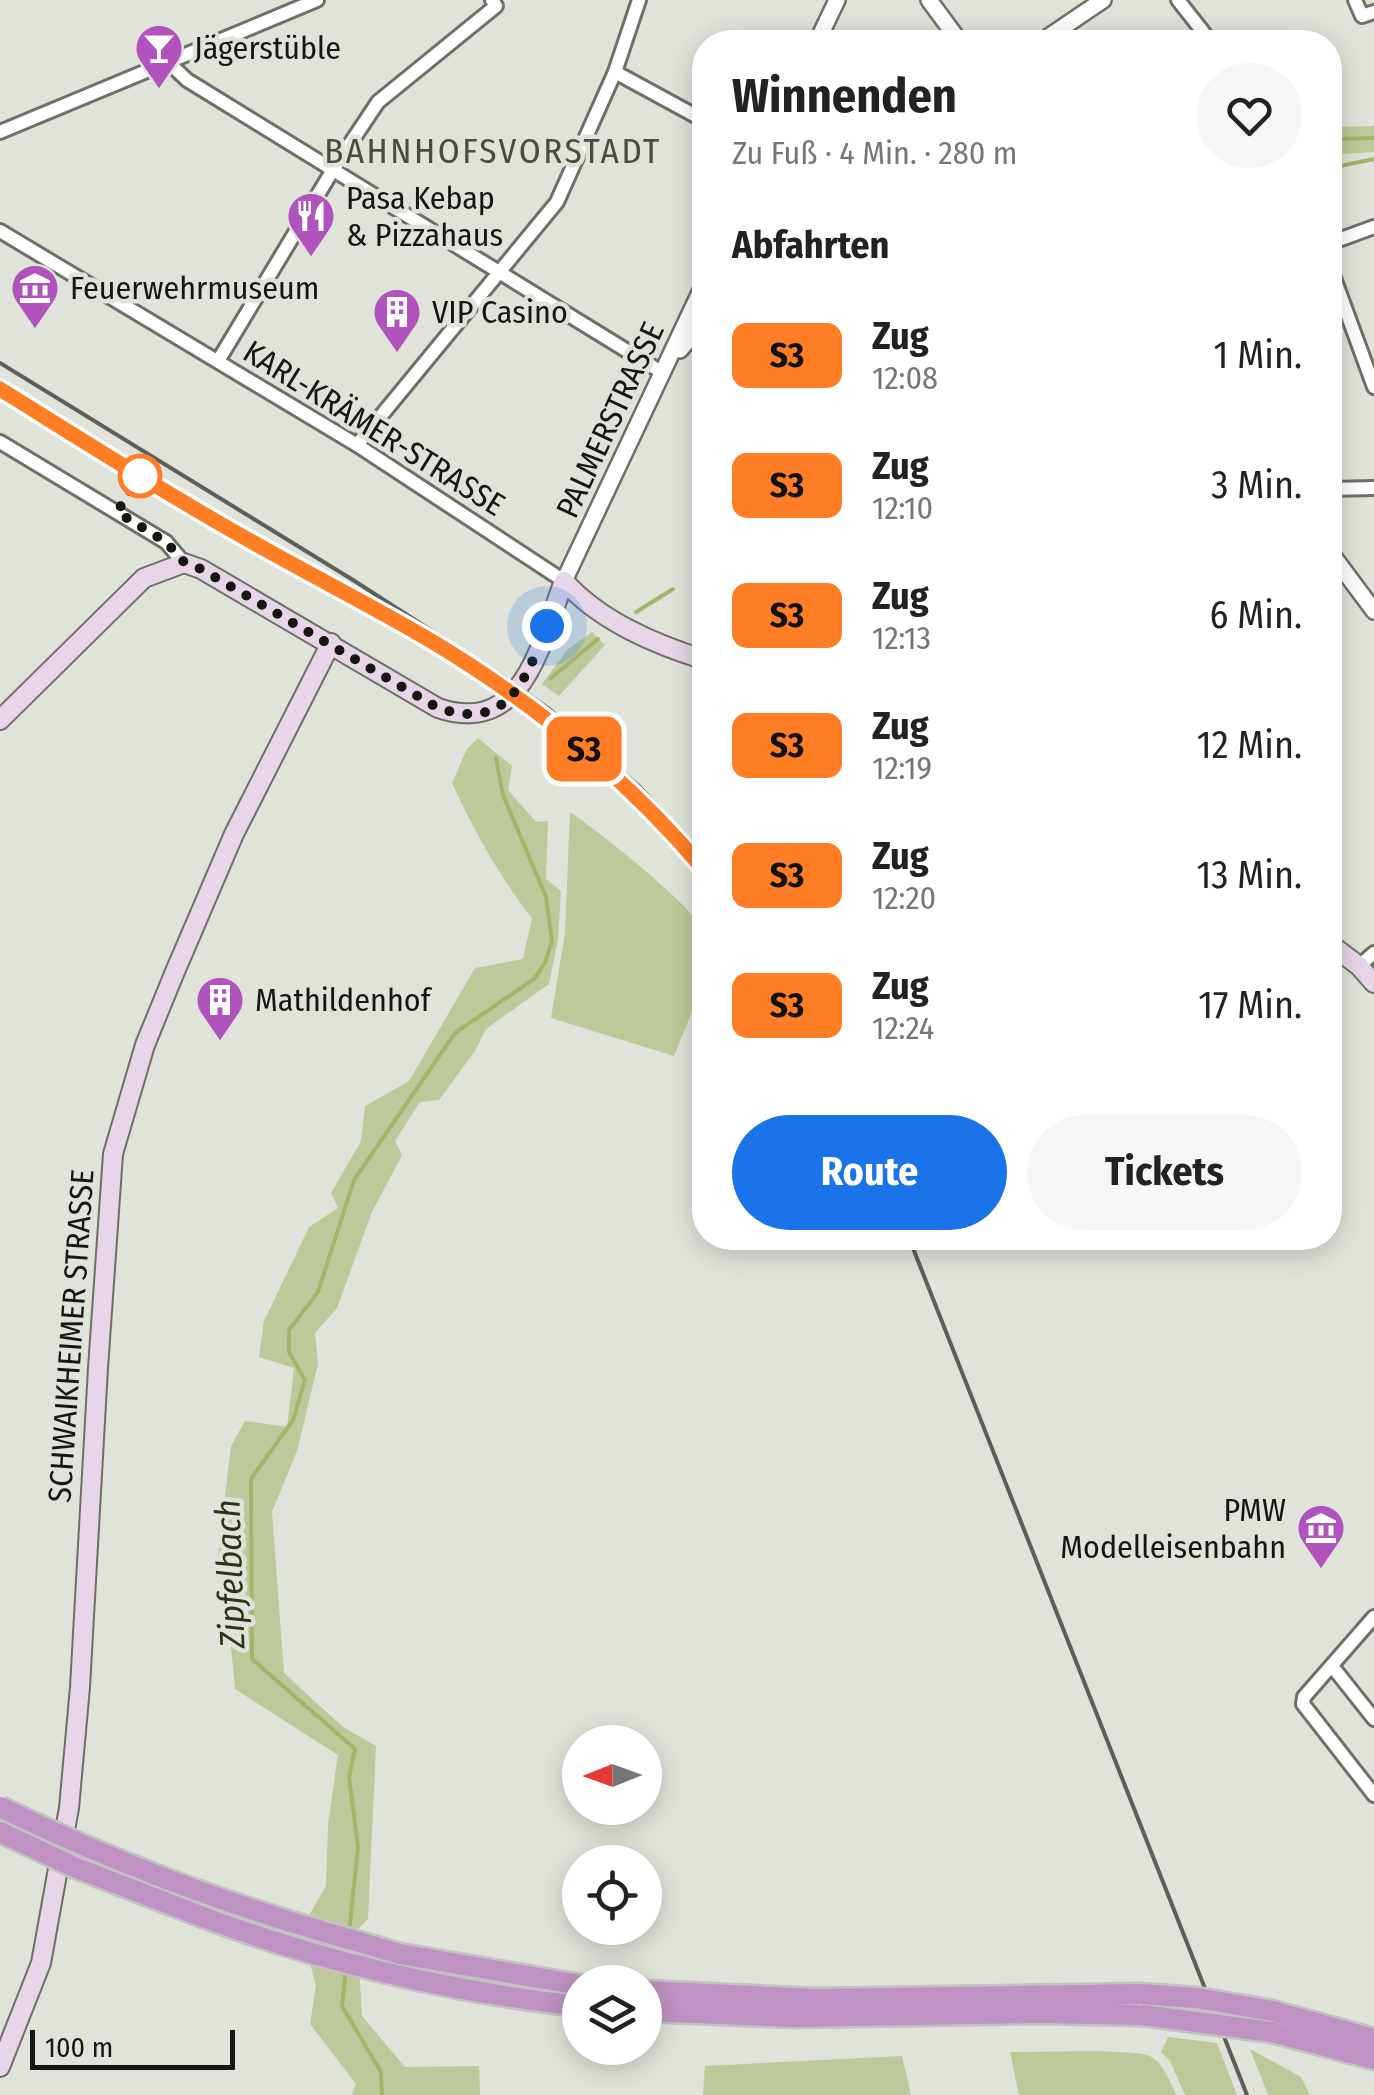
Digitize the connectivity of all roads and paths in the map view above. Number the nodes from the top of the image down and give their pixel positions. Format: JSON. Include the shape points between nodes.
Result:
{"nodes":[{"id":1,"x":317,"y":0,"type":"edge"},
{"id":2,"x":639,"y":0,"type":"edge"},
{"id":3,"x":837,"y":0,"type":"edge"},
{"id":4,"x":929,"y":0,"type":"edge"},
{"id":5,"x":1103,"y":0,"type":"edge"},
{"id":6,"x":1178,"y":0,"type":"edge"},
{"id":7,"x":1355,"y":0,"type":"edge"},
{"id":8,"x":494,"y":3,"type":"edge"},
{"id":9,"x":1374,"y":12,"type":"edge"},
{"id":10,"x":823,"y":30,"type":"edge"},
{"id":11,"x":951,"y":30,"type":"edge"},
{"id":12,"x":1059,"y":30,"type":"edge"},
{"id":13,"x":1201,"y":30,"type":"edge"},
{"id":14,"x":167,"y":60,"type":"junction"},
{"id":15,"x":615,"y":72,"type":"junction"},
{"id":16,"x":692,"y":114,"type":"edge"},
{"id":17,"x":0,"y":132,"type":"edge"},
{"id":18,"x":334,"y":168,"type":"junction"},
{"id":19,"x":1374,"y":227,"type":"edge"},
{"id":20,"x":0,"y":230,"type":"edge"},
{"id":21,"x":1342,"y":239,"type":"edge"},
{"id":22,"x":499,"y":271,"type":"junction"},
{"id":23,"x":1342,"y":299,"type":"edge"},
{"id":24,"x":692,"y":310,"type":"edge"},
{"id":25,"x":692,"y":336,"type":"edge"},
{"id":26,"x":218,"y":362,"type":"junction"},
{"id":27,"x":662,"y":373,"type":"junction"},
{"id":28,"x":1374,"y":387,"type":"edge"},
{"id":29,"x":0,"y":442,"type":"edge"},
{"id":30,"x":357,"y":445,"type":"junction"},
{"id":31,"x":1374,"y":488,"type":"edge"},
{"id":32,"x":1342,"y":489,"type":"edge"},
{"id":33,"x":184,"y":562,"type":"junction"},
{"id":34,"x":1342,"y":568,"type":"edge"},
{"id":35,"x":564,"y":580,"type":"junction"},
{"id":36,"x":1374,"y":610,"type":"edge"},
{"id":37,"x":331,"y":643,"type":"junction"},
{"id":38,"x":692,"y":656,"type":"edge"},
{"id":39,"x":0,"y":720,"type":"edge"},
{"id":40,"x":1342,"y":949,"type":"edge"},
{"id":41,"x":1366,"y":959,"type":"edge"},
{"id":42,"x":1374,"y":983,"type":"edge"},
{"id":43,"x":1374,"y":1616,"type":"edge"},
{"id":44,"x":1332,"y":1666,"type":"junction"},
{"id":45,"x":1374,"y":1719,"type":"edge"},
{"id":46,"x":1372,"y":1787,"type":"edge"},
{"id":47,"x":0,"y":1807,"type":"edge"},
{"id":48,"x":0,"y":1832,"type":"edge"},
{"id":49,"x":562,"y":1981,"type":"edge"},
{"id":50,"x":662,"y":1995,"type":"edge"},
{"id":51,"x":562,"y":2003,"type":"edge"},
{"id":52,"x":709,"y":2005,"type":"junction"},
{"id":53,"x":662,"y":2009,"type":"edge"},
{"id":54,"x":1272,"y":2021,"type":"junction"},
{"id":55,"x":1374,"y":2038,"type":"edge"},
{"id":56,"x":1374,"y":2059,"type":"edge"},
{"id":57,"x":0,"y":2067,"type":"edge"}],
"edges":[{"from":1,"to":14,"type":"street"},
{"from":2,"to":15,"type":"street"},
{"from":3,"to":10,"type":"street"},
{"from":4,"to":11,"type":"street"},
{"from":5,"to":12,"type":"street"},
{"from":6,"to":13,"type":"street"},
{"from":7,"to":9,"type":"street","via":[[1362,16]]},
{"from":8,"to":18,"type":"street","via":[[394,86]]},
{"from":14,"to":17,"type":"street"},
{"from":14,"to":18,"type":"street","via":[[186,80]]},
{"from":15,"to":16,"type":"street"},
{"from":15,"to":22,"type":"street","via":[[557,202]]},
{"from":18,"to":22,"type":"street"},
{"from":18,"to":26,"type":"street"},
{"from":19,"to":21,"type":"street"},
{"from":20,"to":26,"type":"street","name":"KARL-KRÄMER-STRASSE"},
{"from":22,"to":27,"type":"street"},
{"from":22,"to":30,"type":"street"},
{"from":23,"to":28,"type":"street"},
{"from":24,"to":27,"type":"street","name":"PALMERSTRASSE"},
{"from":25,"to":27,"type":"street"},
{"from":26,"to":30,"type":"street","name":"KARL-KRÄMER-STRASSE"},
{"from":27,"to":35,"type":"street","name":"PALMERSTRASSE"},
{"from":29,"to":33,"type":"street","via":[[166,542]]},
{"from":30,"to":35,"type":"street","name":"KARL-KRÄMER-STRASSE"},
{"from":31,"to":32,"type":"street"},
{"from":33,"to":37,"type":"main road"},
{"from":33,"to":39,"type":"main road","via":[[144,578]]},
{"from":34,"to":36,"type":"street"},
{"from":35,"to":37,"type":"main road","via":[[521,684],[483,713],[438,708]]},
{"from":35,"to":38,"type":"main road","via":[[634,632]]},
{"from":37,"to":57,"type":"main road","name":"SCHWAIKHEIMER STRASSE","via":[[234,834],[174,974],[145,1045],[114,1154],[73,1773],[41,1963]]},
{"from":40,"to":41,"type":"main road"},
{"from":41,"to":42,"type":"main road"},
{"from":43,"to":44,"type":"street"},
{"from":44,"to":45,"type":"street"},
{"from":44,"to":46,"type":"street","via":[[1303,1704]]},
{"from":47,"to":49,"type":"highway","bridge":true,"via":[[133,1868],[260,1914],[400,1954]]},
{"from":48,"to":51,"type":"highway","bridge":true,"via":[[74,1868],[277,1942],[443,1984]]},
{"from":50,"to":52,"type":"highway"},
{"from":52,"to":53,"type":"highway"},
{"from":52,"to":54,"type":"highway","bridge":true,"via":[[816,1998],[1142,2004],[1197,1998]]},
{"from":54,"to":55,"type":"highway"},
{"from":54,"to":56,"type":"highway"}]}
